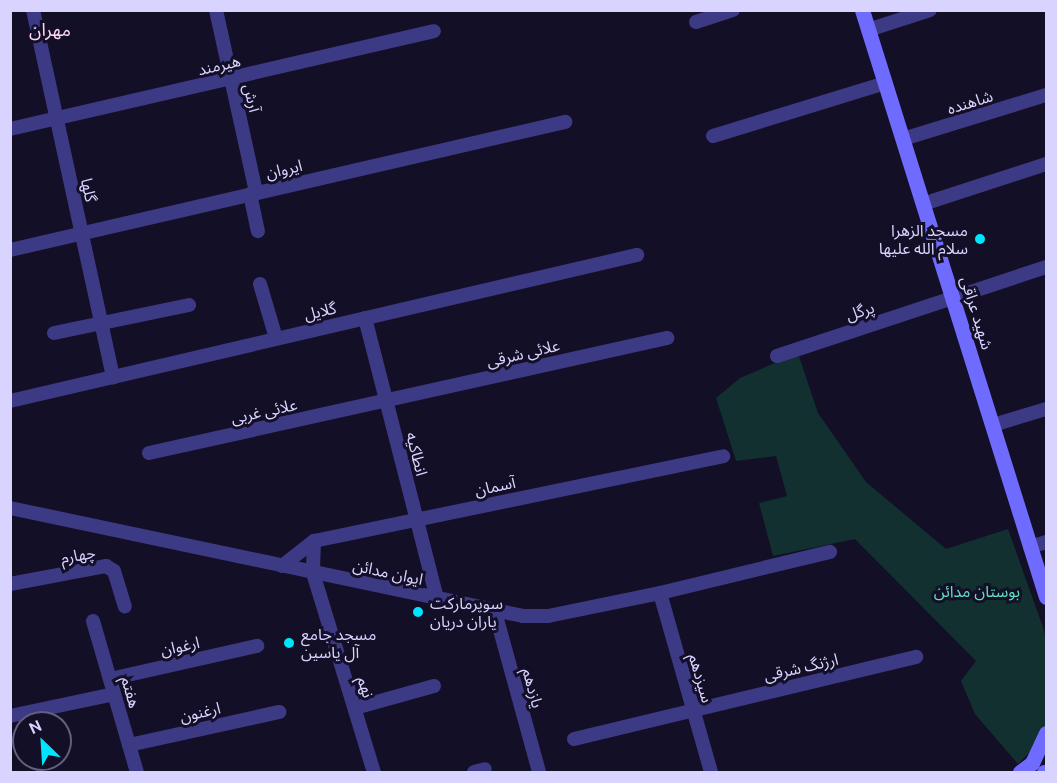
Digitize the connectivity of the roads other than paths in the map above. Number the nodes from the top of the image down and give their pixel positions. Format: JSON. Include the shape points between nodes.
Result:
{"nodes":[{"id":1,"x":33,"y":10,"type":"edge"},
{"id":2,"x":216,"y":10,"type":"edge"},
{"id":3,"x":733,"y":10,"type":"edge"},
{"id":4,"x":862,"y":10,"type":"edge"},
{"id":5,"x":930,"y":10,"type":"edge"},
{"id":6,"x":696,"y":22,"type":"dead end"},
{"id":7,"x":868,"y":30,"type":"junction"},
{"id":8,"x":434,"y":31,"type":"dead end"},
{"id":9,"x":231,"y":80,"type":"junction"},
{"id":10,"x":885,"y":83,"type":"junction"},
{"id":11,"x":1047,"y":95,"type":"edge"},
{"id":12,"x":56,"y":118,"type":"junction"},
{"id":13,"x":565,"y":122,"type":"dead end"},
{"id":14,"x":10,"y":129,"type":"edge"},
{"id":15,"x":712,"y":136,"type":"dead end"},
{"id":16,"x":903,"y":139,"type":"junction"},
{"id":17,"x":1047,"y":164,"type":"edge"},
{"id":18,"x":253,"y":193,"type":"junction"},
{"id":19,"x":923,"y":204,"type":"junction"},
{"id":20,"x":258,"y":231,"type":"dead end"},
{"id":21,"x":82,"y":234,"type":"junction"},
{"id":22,"x":10,"y":250,"type":"edge"},
{"id":23,"x":637,"y":255,"type":"dead end"},
{"id":24,"x":1047,"y":267,"type":"edge"},
{"id":25,"x":260,"y":284,"type":"dead end"},
{"id":26,"x":954,"y":298,"type":"junction"},
{"id":27,"x":189,"y":304,"type":"dead end"},
{"id":28,"x":365,"y":318,"type":"junction"},
{"id":29,"x":101,"y":324,"type":"junction"},
{"id":30,"x":54,"y":333,"type":"dead end"},
{"id":31,"x":276,"y":338,"type":"junction"},
{"id":32,"x":667,"y":338,"type":"dead end"},
{"id":33,"x":777,"y":356,"type":"dead end"},
{"id":34,"x":113,"y":377,"type":"junction"},
{"id":35,"x":386,"y":400,"type":"junction"},
{"id":36,"x":10,"y":401,"type":"edge"},
{"id":37,"x":1047,"y":409,"type":"edge"},
{"id":38,"x":993,"y":426,"type":"junction"},
{"id":39,"x":149,"y":453,"type":"dead end"},
{"id":40,"x":723,"y":456,"type":"dead end"},
{"id":41,"x":10,"y":508,"type":"edge"},
{"id":42,"x":416,"y":519,"type":"junction"},
{"id":43,"x":314,"y":541,"type":"junction"},
{"id":44,"x":1047,"y":542,"type":"edge"},
{"id":45,"x":1030,"y":547,"type":"junction"},
{"id":46,"x":830,"y":552,"type":"dead end"},
{"id":47,"x":282,"y":566,"type":"junction"},
{"id":48,"x":314,"y":573,"type":"junction"},
{"id":49,"x":10,"y":584,"type":"edge"},
{"id":50,"x":660,"y":593,"type":"junction"},
{"id":51,"x":1045,"y":595,"type":"edge"},
{"id":52,"x":437,"y":599,"type":"junction"},
{"id":53,"x":125,"y":606,"type":"dead end"},
{"id":54,"x":1047,"y":609,"type":"edge"},
{"id":55,"x":495,"y":612,"type":"junction"},
{"id":56,"x":93,"y":621,"type":"dead end"},
{"id":57,"x":257,"y":646,"type":"dead end"},
{"id":58,"x":916,"y":657,"type":"dead end"},
{"id":59,"x":110,"y":679,"type":"junction"},
{"id":60,"x":434,"y":686,"type":"dead end"},
{"id":61,"x":114,"y":694,"type":"junction"},
{"id":62,"x":355,"y":708,"type":"junction"},
{"id":63,"x":692,"y":709,"type":"junction"},
{"id":64,"x":279,"y":712,"type":"dead end"},
{"id":65,"x":10,"y":716,"type":"edge"},
{"id":66,"x":1047,"y":733,"type":"edge"},
{"id":67,"x":574,"y":739,"type":"dead end"},
{"id":68,"x":129,"y":745,"type":"junction"},
{"id":69,"x":132,"y":771,"type":"edge"},
{"id":70,"x":374,"y":772,"type":"edge"},
{"id":71,"x":539,"y":772,"type":"edge"},
{"id":72,"x":711,"y":772,"type":"edge"},
{"id":73,"x":1020,"y":772,"type":"edge"}],
"edges":[{"from":1,"to":12,"type":"street","name":"گلها"},
{"from":2,"to":9,"type":"street","name":"آرش"},
{"from":3,"to":6,"type":"street"},
{"from":4,"to":7,"type":"main road","name":"شهید عراقی"},
{"from":5,"to":7,"type":"street"},
{"from":7,"to":10,"type":"main road","name":"شهید عراقی"},
{"from":8,"to":9,"type":"street","name":"هیرمند"},
{"from":9,"to":12,"type":"street","name":"هیرمند"},
{"from":9,"to":18,"type":"street","name":"آرش"},
{"from":10,"to":15,"type":"street"},
{"from":10,"to":16,"type":"main road","name":"شهید عراقی"},
{"from":11,"to":16,"type":"street","name":"شاهنده"},
{"from":12,"to":14,"type":"street","name":"هیرمند"},
{"from":12,"to":21,"type":"street","name":"گلها"},
{"from":13,"to":18,"type":"street","name":"ایروان"},
{"from":16,"to":19,"type":"main road","name":"شهید عراقی"},
{"from":17,"to":19,"type":"street"},
{"from":18,"to":20,"type":"street","name":"آرش"},
{"from":18,"to":21,"type":"street","name":"ایروان"},
{"from":19,"to":26,"type":"main road","name":"شهید عراقی"},
{"from":21,"to":22,"type":"street","name":"ایروان"},
{"from":21,"to":29,"type":"street","name":"گلها"},
{"from":23,"to":28,"type":"street","name":"گلایل"},
{"from":24,"to":26,"type":"street","name":"پرگل"},
{"from":25,"to":31,"type":"street"},
{"from":26,"to":33,"type":"street","name":"پرگل"},
{"from":26,"to":38,"type":"main road","name":"شهید عراقی"},
{"from":27,"to":29,"type":"street"},
{"from":28,"to":31,"type":"street","name":"گلایل"},
{"from":28,"to":35,"type":"street","name":"انطاکیه"},
{"from":29,"to":30,"type":"street"},
{"from":29,"to":34,"type":"street","name":"گلها"},
{"from":31,"to":34,"type":"street","name":"گلایل"},
{"from":32,"to":35,"type":"street","name":"علائی شرقی"},
{"from":34,"to":36,"type":"street","name":"گلایل"},
{"from":35,"to":39,"type":"street","name":"علائی غربی"},
{"from":35,"to":42,"type":"street","name":"انطاکیه"},
{"from":37,"to":38,"type":"street"},
{"from":38,"to":45,"type":"main road","name":"شهید عراقی"},
{"from":40,"to":42,"type":"street","name":"آسمان"},
{"from":41,"to":47,"type":"street","name":"ایوان مدائن"},
{"from":42,"to":43,"type":"street","name":"آسمان"},
{"from":42,"to":52,"type":"street","name":"انطاکیه"},
{"from":43,"to":47,"type":"street","name":"آسمان"},
{"from":43,"to":48,"type":"street","name":"نهم"},
{"from":44,"to":45,"type":"street"},
{"from":45,"to":51,"type":"main road","name":"شهید عراقی"},
{"from":46,"to":50,"type":"street","name":"ایوان مدائن"},
{"from":47,"to":48,"type":"street","name":"ایوان مدائن"},
{"from":48,"to":52,"type":"street","name":"ایوان مدائن"},
{"from":48,"to":62,"type":"street","name":"نهم"},
{"from":49,"to":53,"type":"street","name":"چهارم","via":[[106,566],[114,571]]},
{"from":50,"to":55,"type":"street","name":"ایوان مدائن","via":[[548,616]]},
{"from":50,"to":63,"type":"street","name":"سیزدهم"},
{"from":51,"to":54,"type":"main road","name":"شهید عراقی"},
{"from":52,"to":55,"type":"street","name":"ایوان مدائن"},
{"from":55,"to":71,"type":"street","name":"یازدهم"},
{"from":56,"to":59,"type":"street","name":"هفتم"},
{"from":57,"to":59,"type":"street","name":"ارغوان"},
{"from":58,"to":63,"type":"street","name":"ارژنگ شرقی"},
{"from":59,"to":61,"type":"street","name":"هفتم"},
{"from":60,"to":62,"type":"street"},
{"from":61,"to":65,"type":"street"},
{"from":61,"to":68,"type":"street","name":"هفتم"},
{"from":62,"to":70,"type":"street","name":"نهم"},
{"from":63,"to":67,"type":"street","name":"ارژنگ شرقی"},
{"from":63,"to":72,"type":"street","name":"سیزدهم"},
{"from":64,"to":68,"type":"street","name":"ارغنون"},
{"from":66,"to":73,"type":"main road","via":[[1032,763]]},
{"from":68,"to":69,"type":"street","name":"هفتم"}]}
